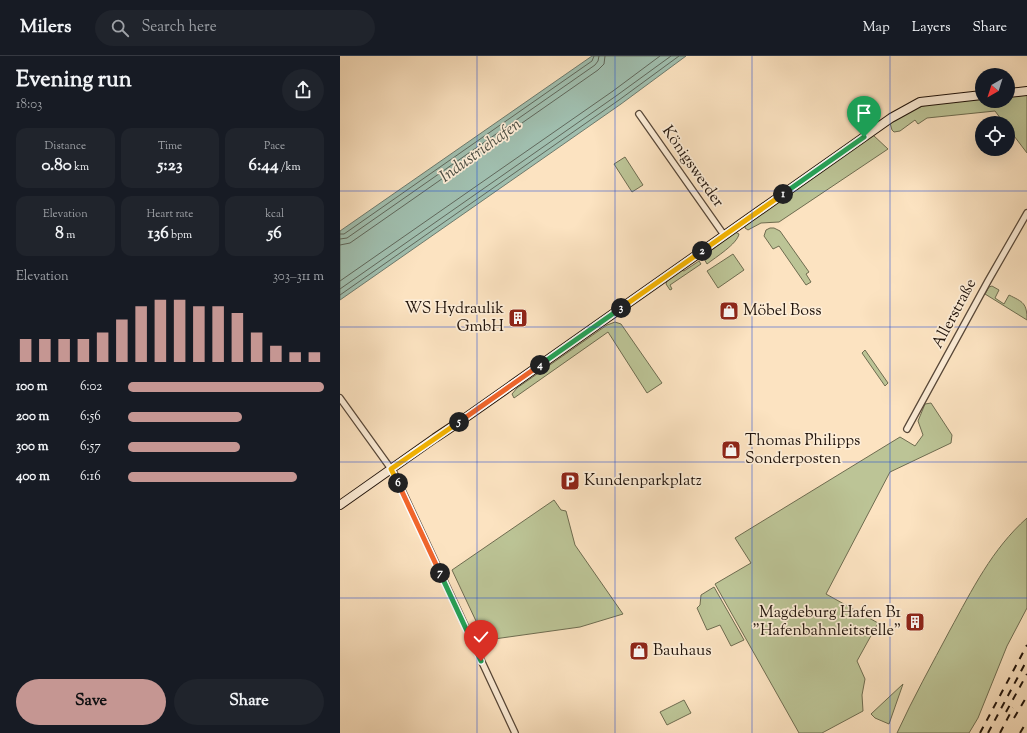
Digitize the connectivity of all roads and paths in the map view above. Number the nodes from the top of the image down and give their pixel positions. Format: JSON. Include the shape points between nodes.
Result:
{"nodes":[{"id":1,"x":1027,"y":91,"type":"edge"},
{"id":2,"x":1015,"y":92,"type":"edge"},
{"id":3,"x":975,"y":96,"type":"edge"},
{"id":4,"x":639,"y":114,"type":"dead end"},
{"id":5,"x":1027,"y":212,"type":"edge"},
{"id":6,"x":724,"y":235,"type":"junction"},
{"id":7,"x":340,"y":398,"type":"edge"},
{"id":8,"x":907,"y":429,"type":"dead end"},
{"id":9,"x":391,"y":469,"type":"junction"},
{"id":10,"x":340,"y":505,"type":"edge"},
{"id":11,"x":515,"y":733,"type":"edge"}],
"edges":[{"from":1,"to":2,"type":"main road"},
{"from":3,"to":6,"type":"main road","via":[[920,102],[891,118]]},
{"from":4,"to":6,"type":"street","name":"Königswerder"},
{"from":5,"to":8,"type":"street","name":"Allerstraße"},
{"from":6,"to":9,"type":"main road"},
{"from":7,"to":9,"type":"street"},
{"from":9,"to":10,"type":"main road"},
{"from":9,"to":11,"type":"street"}]}
